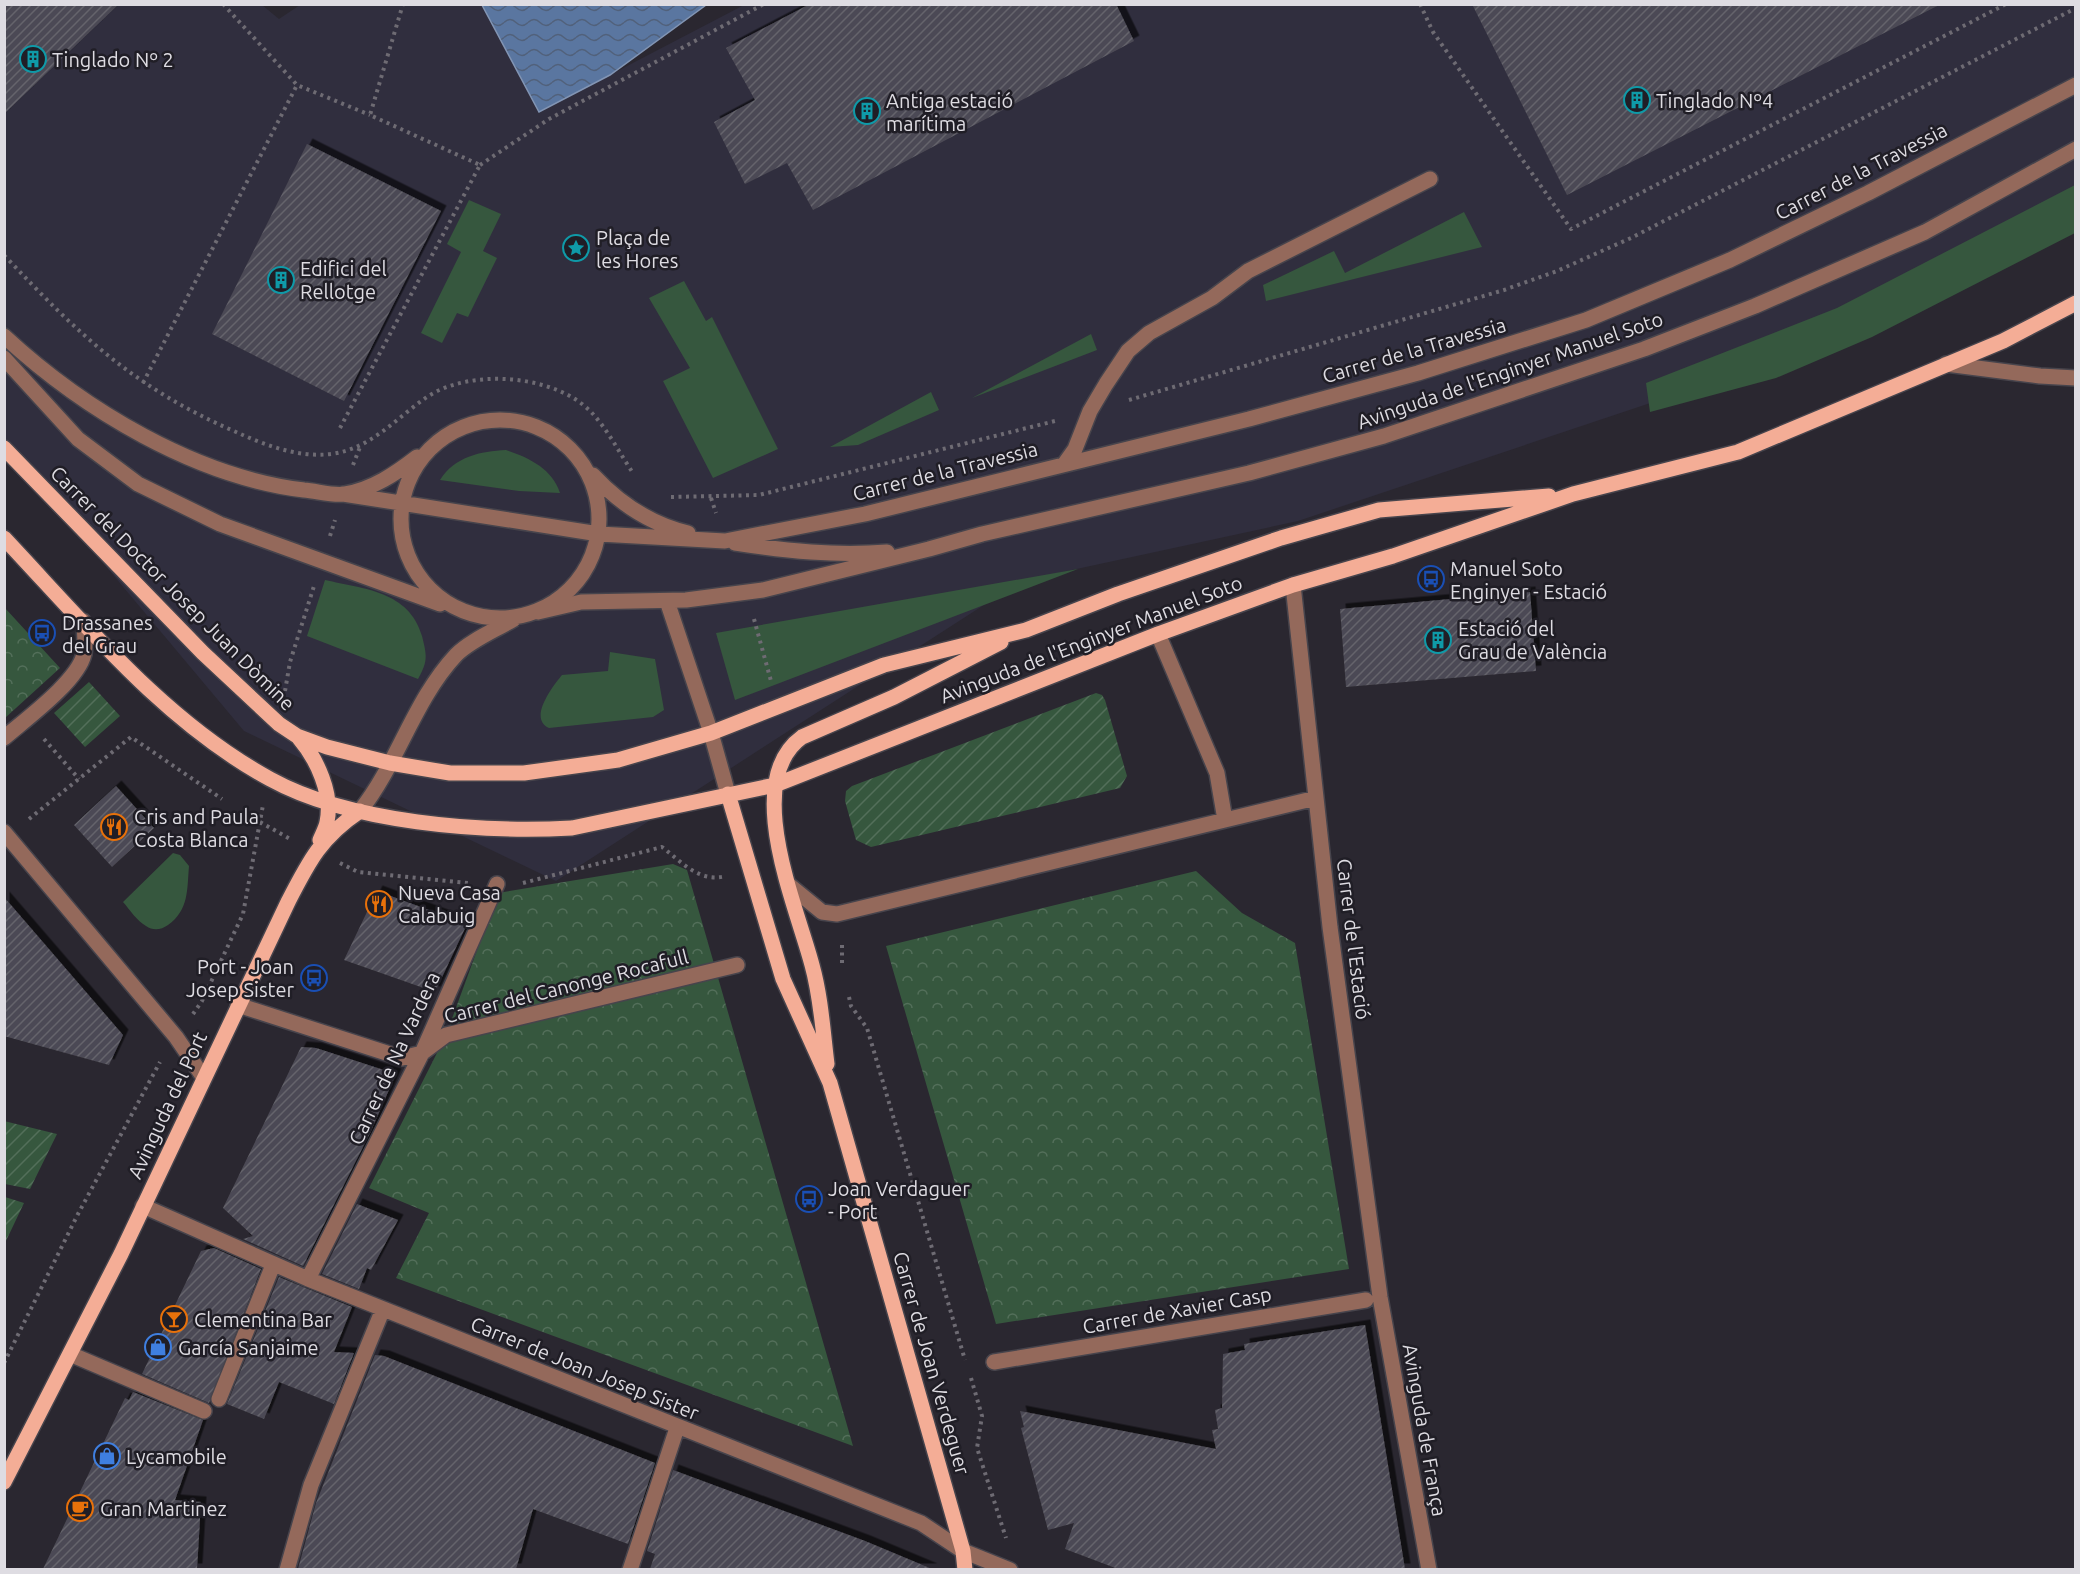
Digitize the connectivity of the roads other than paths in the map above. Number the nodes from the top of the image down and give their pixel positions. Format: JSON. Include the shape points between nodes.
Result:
{"nodes":[{"id":1,"x":2076,"y":85,"type":"edge"},
{"id":2,"x":2076,"y":148,"type":"edge"},
{"id":3,"x":1430,"y":179,"type":"dead end"},
{"id":4,"x":2076,"y":303,"type":"edge"},
{"id":5,"x":4,"y":336,"type":"edge"},
{"id":6,"x":4,"y":358,"type":"edge"},
{"id":7,"x":1946,"y":364,"type":"junction"},
{"id":8,"x":2076,"y":378,"type":"edge"},
{"id":9,"x":432,"y":446,"type":"junction"},
{"id":10,"x":4,"y":448,"type":"edge"},
{"id":11,"x":1065,"y":463,"type":"junction"},
{"id":12,"x":586,"y":467,"type":"junction"},
{"id":13,"x":343,"y":494,"type":"junction"},
{"id":14,"x":1573,"y":494,"type":"junction"},
{"id":15,"x":401,"y":505,"type":"junction"},
{"id":16,"x":599,"y":534,"type":"junction"},
{"id":17,"x":4,"y":538,"type":"edge"},
{"id":18,"x":725,"y":541,"type":"junction"},
{"id":19,"x":929,"y":549,"type":"junction"},
{"id":20,"x":1293,"y":585,"type":"junction"},
{"id":21,"x":667,"y":601,"type":"junction"},
{"id":22,"x":538,"y":612,"type":"junction"},
{"id":23,"x":464,"y":613,"type":"junction"},
{"id":24,"x":516,"y":618,"type":"junction"},
{"id":25,"x":83,"y":621,"type":"junction"},
{"id":26,"x":1026,"y":630,"type":"junction"},
{"id":27,"x":1158,"y":634,"type":"junction"},
{"id":28,"x":711,"y":733,"type":"junction"},
{"id":29,"x":297,"y":736,"type":"junction"},
{"id":30,"x":4,"y":738,"type":"edge"},
{"id":31,"x":390,"y":763,"type":"junction"},
{"id":32,"x":776,"y":785,"type":"junction"},
{"id":33,"x":728,"y":794,"type":"junction"},
{"id":34,"x":1316,"y":798,"type":"junction"},
{"id":35,"x":327,"y":801,"type":"junction"},
{"id":36,"x":360,"y":811,"type":"junction"},
{"id":37,"x":1225,"y":820,"type":"junction"},
{"id":38,"x":4,"y":832,"type":"edge"},
{"id":39,"x":315,"y":851,"type":"junction"},
{"id":40,"x":497,"y":884,"type":"road end"},
{"id":41,"x":789,"y":885,"type":"junction"},
{"id":42,"x":737,"y":965,"type":"dead end"},
{"id":43,"x":238,"y":1005,"type":"junction"},
{"id":44,"x":422,"y":1053,"type":"junction"},
{"id":45,"x":204,"y":1078,"type":"junction"},
{"id":46,"x":830,"y":1083,"type":"junction"},
{"id":47,"x":143,"y":1206,"type":"junction"},
{"id":48,"x":273,"y":1265,"type":"junction"},
{"id":49,"x":308,"y":1280,"type":"junction"},
{"id":50,"x":1373,"y":1298,"type":"junction"},
{"id":51,"x":383,"y":1309,"type":"junction"},
{"id":52,"x":70,"y":1354,"type":"junction"},
{"id":53,"x":994,"y":1362,"type":"dead end"},
{"id":54,"x":219,"y":1399,"type":"dead end"},
{"id":55,"x":204,"y":1411,"type":"dead end"},
{"id":56,"x":677,"y":1428,"type":"junction"},
{"id":57,"x":4,"y":1482,"type":"edge"},
{"id":58,"x":963,"y":1551,"type":"junction"},
{"id":59,"x":288,"y":1569,"type":"edge"},
{"id":60,"x":630,"y":1569,"type":"edge"},
{"id":61,"x":964,"y":1569,"type":"edge"},
{"id":62,"x":1010,"y":1569,"type":"edge"},
{"id":63,"x":1429,"y":1569,"type":"edge"}],
"edges":[{"from":1,"to":11,"type":"street","name":"Carrer de la Travessia","via":[[1741,255],[1586,320],[1362,389]]},
{"from":2,"to":19,"type":"street","name":"Avinguda de l'Enginyer Manuel Soto","via":[[1924,232],[1755,306],[1612,360],[1373,439],[1249,473]]},
{"from":3,"to":11,"type":"street","via":[[1248,271],[1212,298],[1149,333],[1128,351],[1090,411],[1076,449]]},
{"from":4,"to":7,"type":"main road","name":"Avinguda de l'Enginyer Manuel Soto","via":[[2003,341]]},
{"from":5,"to":13,"type":"street","via":[[108,414],[172,451],[229,474],[276,486]]},
{"from":6,"to":23,"type":"street","name":"Carrer del Doctor Josep Juan Dòmine","via":[[78,439],[138,484],[220,524]]},
{"from":7,"to":8,"type":"street"},
{"from":7,"to":14,"type":"main road","name":"Avinguda de l'Enginyer Manuel Soto","via":[[1738,452]]},
{"from":9,"to":12,"type":"street","via":[[456,429],[484,421],[513,420],[542,428],[566,444]]},
{"from":9,"to":13,"type":"street","via":[[374,486]]},
{"from":9,"to":15,"type":"street","via":[[411,473]]},
{"from":10,"to":29,"type":"main road","name":"Carrer del Doctor Josep Juan Dòmine","via":[[203,653]]},
{"from":11,"to":18,"type":"street","name":"Carrer de la Travessia","via":[[865,513]]},
{"from":12,"to":16,"type":"street","via":[[598,500]]},
{"from":12,"to":18,"type":"street","name":"Avinguda de l'Enginyer Manuel Soto","via":[[605,488],[646,518],[675,530]]},
{"from":13,"to":15,"type":"street"},
{"from":14,"to":20,"type":"main road","name":"Avinguda de l'Enginyer Manuel Soto","via":[[1393,556]]},
{"from":14,"to":26,"type":"main road","name":"Avinguda de l'Enginyer Manuel Soto","via":[[1379,510],[1270,541]]},
{"from":15,"to":16,"type":"street"},
{"from":15,"to":23,"type":"street","via":[[402,539],[414,570],[436,596]]},
{"from":16,"to":18,"type":"street"},
{"from":16,"to":22,"type":"street","via":[[588,567],[567,594]]},
{"from":17,"to":25,"type":"main road"},
{"from":18,"to":19,"type":"street","name":"Avinguda de l'Enginyer Manuel Soto","via":[[796,552],[853,555]]},
{"from":19,"to":21,"type":"street","name":"Avinguda de l'Enginyer Manuel Soto","via":[[746,593]]},
{"from":20,"to":27,"type":"main road","name":"Avinguda de l'Enginyer Manuel Soto"},
{"from":20,"to":34,"type":"street","name":"Carrer de l'Estació"},
{"from":21,"to":22,"type":"street","name":"Avinguda de l'Enginyer Manuel Soto","via":[[581,602]]},
{"from":21,"to":28,"type":"street"},
{"from":22,"to":24,"type":"street"},
{"from":23,"to":24,"type":"street","via":[[490,619]]},
{"from":24,"to":31,"type":"street","via":[[457,654],[423,701]]},
{"from":25,"to":30,"type":"street","via":[[84,656],[74,674]]},
{"from":25,"to":35,"type":"main road","via":[[190,726],[268,778]]},
{"from":26,"to":28,"type":"main road","name":"Avinguda de l'Enginyer Manuel Soto","via":[[884,665]]},
{"from":26,"to":32,"type":"main road","via":[[802,737],[790,746],[780,762]]},
{"from":27,"to":32,"type":"main road","name":"Avinguda de l'Enginyer Manuel Soto"},
{"from":27,"to":37,"type":"street","via":[[1217,773]]},
{"from":28,"to":31,"type":"main road","name":"Avinguda de l'Enginyer Manuel Soto","via":[[618,760],[524,773],[450,773]]},
{"from":28,"to":33,"type":"street"},
{"from":29,"to":31,"type":"main road","name":"Carrer del Doctor Josep Juan Dòmine"},
{"from":29,"to":35,"type":"main road","via":[[312,753]]},
{"from":31,"to":36,"type":"street","name":"Avinguda del Port","via":[[379,787]]},
{"from":32,"to":33,"type":"main road","name":"Avinguda de l'Enginyer Manuel Soto"},
{"from":32,"to":41,"type":"main road","via":[[777,831]]},
{"from":33,"to":36,"type":"main road","name":"Avinguda de l'Enginyer Manuel Soto","via":[[572,828],[539,830],[436,824]]},
{"from":33,"to":46,"type":"main road","name":"Carrer de Joan Verdeguer","via":[[783,979]]},
{"from":34,"to":37,"type":"street"},
{"from":34,"to":50,"type":"street","name":"Carrer de l'Estació"},
{"from":35,"to":36,"type":"main road"},
{"from":35,"to":39,"type":"main road","via":[[328,822]]},
{"from":36,"to":39,"type":"main road","name":"Avinguda del Port","via":[[344,821]]},
{"from":37,"to":41,"type":"street","via":[[837,914],[822,912]]},
{"from":38,"to":45,"type":"street","via":[[176,1037]]},
{"from":39,"to":43,"type":"main road","name":"Avinguda del Port"},
{"from":40,"to":44,"type":"street","name":"Carrer de Na Vardera"},
{"from":41,"to":46,"type":"main road","via":[[813,968]]},
{"from":42,"to":44,"type":"street","name":"Carrer del Canonge Rocafull","via":[[446,1035]]},
{"from":43,"to":44,"type":"street","via":[[402,1058]]},
{"from":43,"to":45,"type":"main road","name":"Avinguda del Port"},
{"from":44,"to":49,"type":"street","name":"Carrer de Na Vardera"},
{"from":45,"to":47,"type":"main road","name":"Avinguda del Port"},
{"from":46,"to":58,"type":"main road","name":"Carrer de Joan Verdeguer"},
{"from":47,"to":48,"type":"street","name":"Carrer de Joan Josep Sister"},
{"from":47,"to":52,"type":"main road","name":"Avinguda del Port"},
{"from":48,"to":49,"type":"street","name":"Carrer de Joan Josep Sister"},
{"from":48,"to":54,"type":"street"},
{"from":49,"to":51,"type":"street","name":"Carrer de Joan Josep Sister"},
{"from":50,"to":53,"type":"street","name":"Carrer de Xavier Casp"},
{"from":50,"to":63,"type":"street","name":"Avinguda de França"},
{"from":51,"to":56,"type":"street","name":"Carrer de Joan Josep Sister"},
{"from":51,"to":59,"type":"street","via":[[311,1485]]},
{"from":52,"to":55,"type":"street"},
{"from":52,"to":57,"type":"main road","name":"Avinguda del Port"},
{"from":56,"to":58,"type":"street","name":"Carrer de Joan Josep Sister","via":[[921,1523]]},
{"from":56,"to":60,"type":"street"},
{"from":58,"to":61,"type":"main road","name":"Carrer de Joan Verdeguer"},
{"from":58,"to":62,"type":"street","name":"Carrer de Joan Josep Sister"}]}
